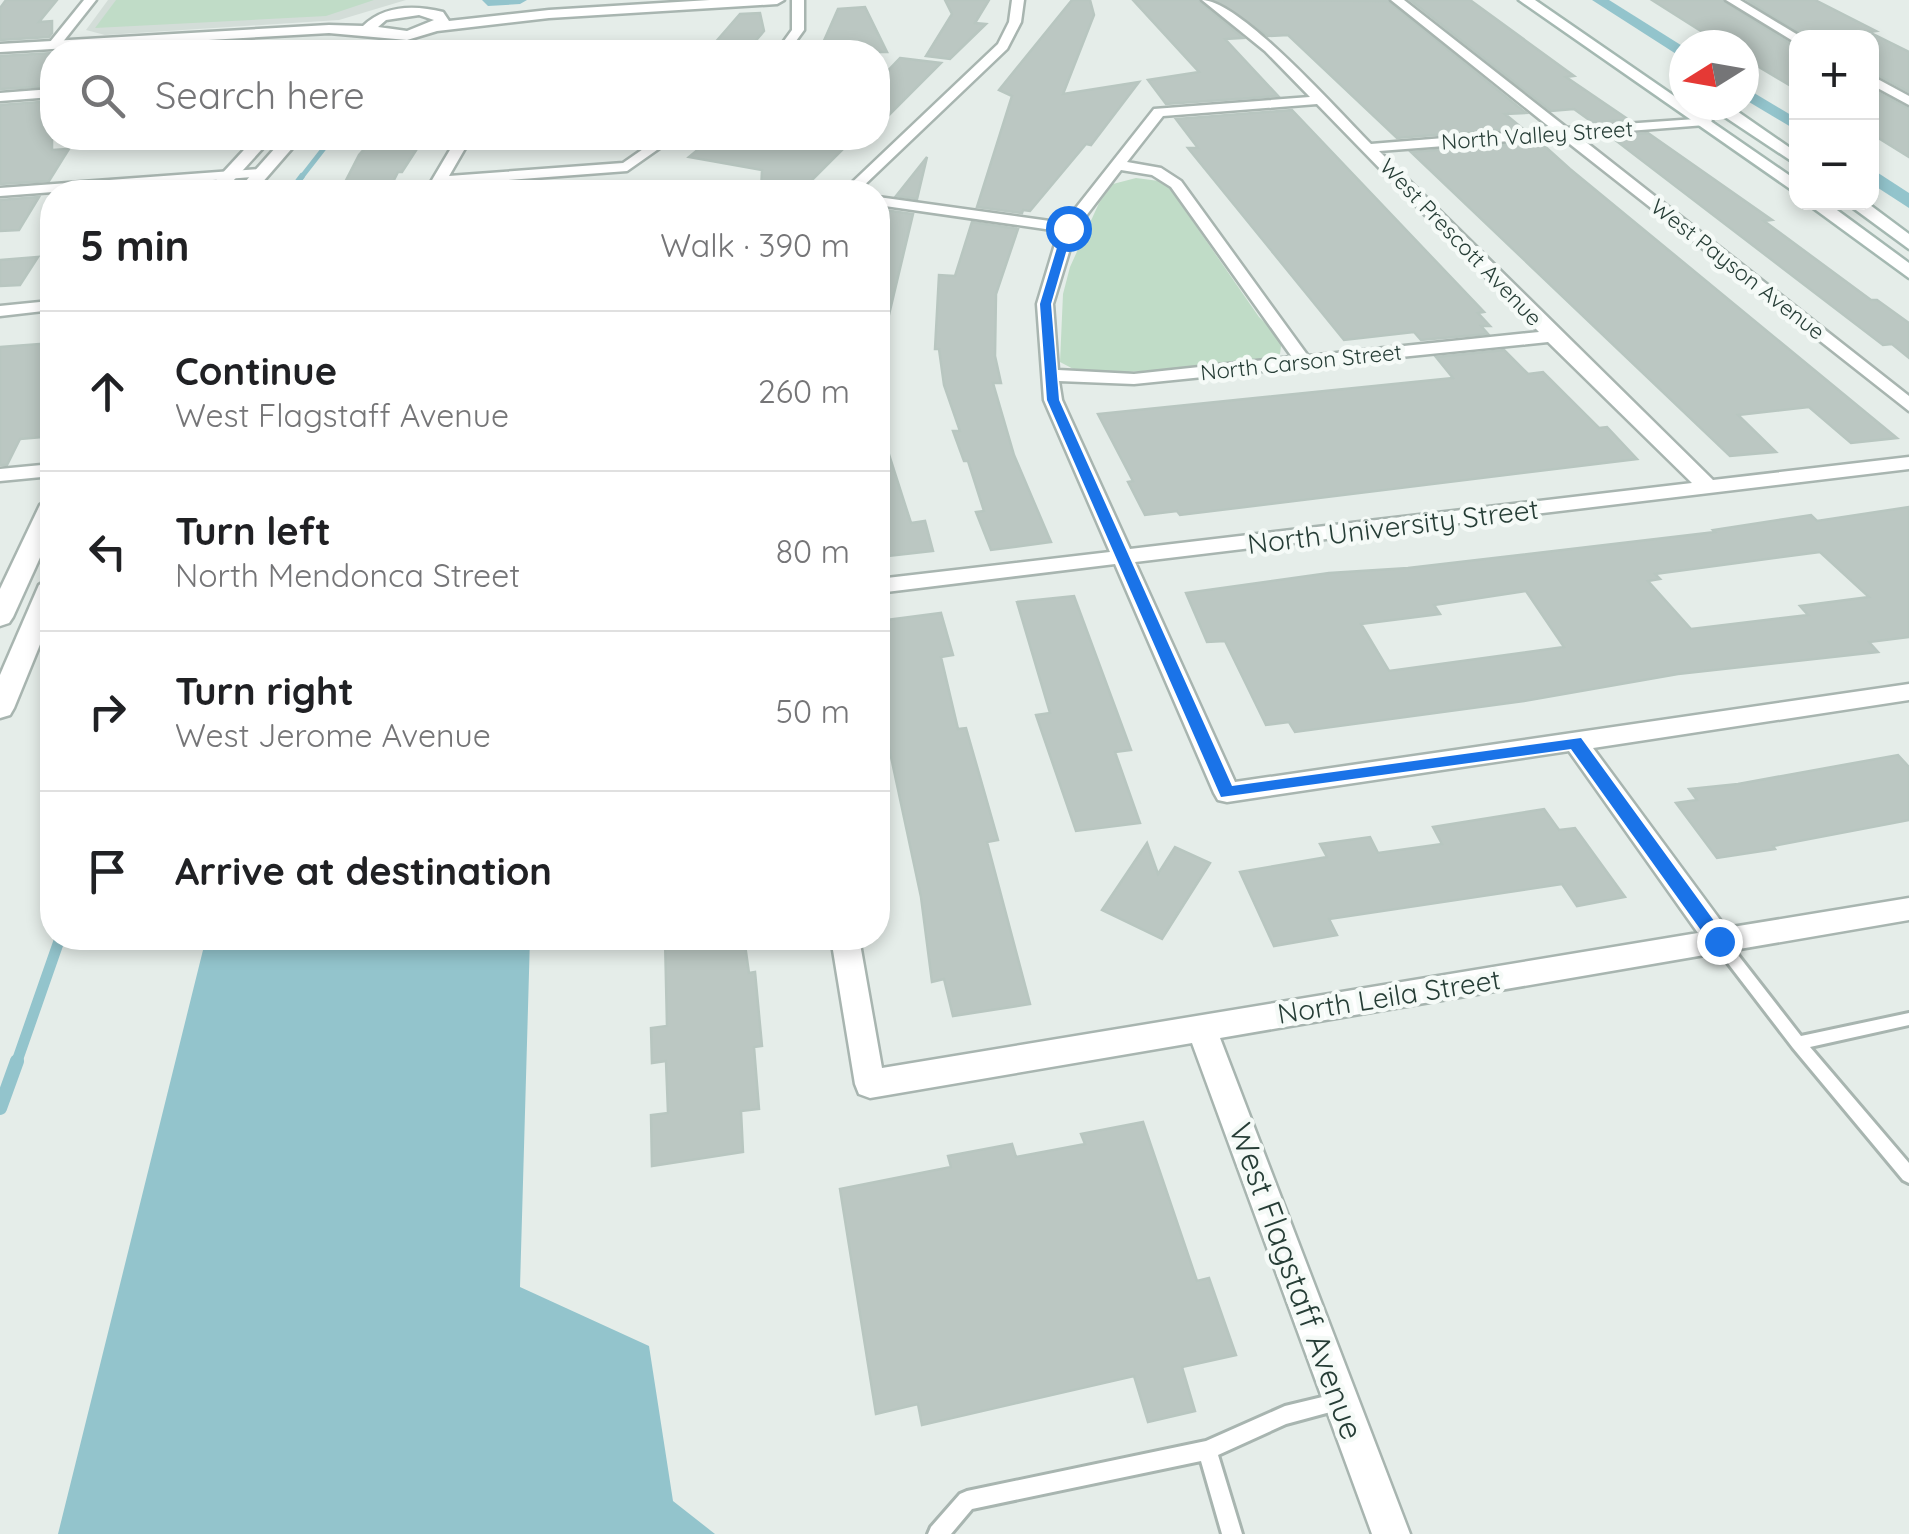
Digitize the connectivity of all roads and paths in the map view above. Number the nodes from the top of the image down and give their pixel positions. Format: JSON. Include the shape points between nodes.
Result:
{"nodes":[{"id":1,"x":90,"y":0,"type":"edge"},
{"id":2,"x":418,"y":0,"type":"edge"},
{"id":3,"x":777,"y":0,"type":"edge"},
{"id":4,"x":798,"y":0,"type":"edge"},
{"id":5,"x":1018,"y":0,"type":"edge"},
{"id":6,"x":1208,"y":0,"type":"edge"},
{"id":7,"x":1397,"y":0,"type":"edge"},
{"id":8,"x":1526,"y":0,"type":"edge"},
{"id":9,"x":1732,"y":0,"type":"edge"},
{"id":10,"x":389,"y":15,"type":"junction"},
{"id":11,"x":434,"y":17,"type":"edge"},
{"id":12,"x":1789,"y":33,"type":"edge"},
{"id":13,"x":220,"y":35,"type":"junction"},
{"id":14,"x":58,"y":40,"type":"edge"},
{"id":15,"x":137,"y":40,"type":"edge"},
{"id":16,"x":375,"y":40,"type":"edge"},
{"id":17,"x":791,"y":40,"type":"edge"},
{"id":18,"x":40,"y":46,"type":"edge"},
{"id":19,"x":0,"y":48,"type":"edge"},
{"id":20,"x":1879,"y":84,"type":"edge"},
{"id":21,"x":40,"y":95,"type":"edge"},
{"id":22,"x":0,"y":97,"type":"edge"},
{"id":23,"x":1322,"y":100,"type":"junction"},
{"id":24,"x":1909,"y":102,"type":"edge"},
{"id":25,"x":1739,"y":120,"type":"edge"},
{"id":26,"x":1705,"y":122,"type":"junction"},
{"id":27,"x":1566,"y":132,"type":"junction"},
{"id":28,"x":1369,"y":148,"type":"junction"},
{"id":29,"x":252,"y":150,"type":"edge"},
{"id":30,"x":281,"y":150,"type":"edge"},
{"id":31,"x":457,"y":150,"type":"edge"},
{"id":32,"x":650,"y":150,"type":"edge"},
{"id":33,"x":1789,"y":154,"type":"edge"},
{"id":34,"x":1119,"y":164,"type":"junction"},
{"id":35,"x":1789,"y":168,"type":"edge"},
{"id":36,"x":260,"y":173,"type":"junction"},
{"id":37,"x":228,"y":175,"type":"junction"},
{"id":38,"x":161,"y":180,"type":"edge"},
{"id":39,"x":224,"y":180,"type":"edge"},
{"id":40,"x":254,"y":180,"type":"edge"},
{"id":41,"x":439,"y":180,"type":"edge"},
{"id":42,"x":499,"y":180,"type":"edge"},
{"id":43,"x":861,"y":180,"type":"edge"},
{"id":44,"x":1789,"y":183,"type":"edge"},
{"id":45,"x":40,"y":189,"type":"edge"},
{"id":46,"x":0,"y":192,"type":"edge"},
{"id":47,"x":890,"y":203,"type":"edge"},
{"id":48,"x":1825,"y":210,"type":"edge"},
{"id":49,"x":1851,"y":210,"type":"edge"},
{"id":50,"x":1864,"y":210,"type":"edge"},
{"id":51,"x":1884,"y":225,"type":"junction"},
{"id":52,"x":1068,"y":228,"type":"junction"},
{"id":53,"x":1909,"y":242,"type":"edge"},
{"id":54,"x":1909,"y":272,"type":"edge"},
{"id":55,"x":40,"y":307,"type":"edge"},
{"id":56,"x":0,"y":310,"type":"edge"},
{"id":57,"x":1552,"y":336,"type":"junction"},
{"id":58,"x":1304,"y":362,"type":"junction"},
{"id":59,"x":1049,"y":374,"type":"junction"},
{"id":60,"x":1909,"y":405,"type":"edge"},
{"id":61,"x":1909,"y":463,"type":"edge"},
{"id":62,"x":40,"y":471,"type":"edge"},
{"id":63,"x":0,"y":475,"type":"edge"},
{"id":64,"x":1710,"y":489,"type":"junction"},
{"id":65,"x":40,"y":531,"type":"edge"},
{"id":66,"x":1122,"y":558,"type":"junction"},
{"id":67,"x":890,"y":585,"type":"edge"},
{"id":68,"x":40,"y":613,"type":"edge"},
{"id":69,"x":0,"y":617,"type":"edge"},
{"id":70,"x":1909,"y":692,"type":"edge"},
{"id":71,"x":0,"y":708,"type":"edge"},
{"id":72,"x":1576,"y":742,"type":"junction"},
{"id":73,"x":1909,"y":909,"type":"edge"},
{"id":74,"x":1719,"y":941,"type":"junction"},
{"id":75,"x":847,"y":950,"type":"edge"},
{"id":76,"x":1909,"y":1020,"type":"edge"},
{"id":77,"x":1202,"y":1028,"type":"junction"},
{"id":78,"x":1798,"y":1042,"type":"junction"},
{"id":79,"x":1909,"y":1175,"type":"edge"},
{"id":80,"x":1342,"y":1401,"type":"junction"},
{"id":81,"x":1206,"y":1450,"type":"junction"},
{"id":82,"x":938,"y":1534,"type":"edge"},
{"id":83,"x":1232,"y":1534,"type":"edge"},
{"id":84,"x":1391,"y":1534,"type":"edge"}],
"edges":[{"from":1,"to":14,"type":"street"},
{"from":2,"to":10,"type":"street"},
{"from":3,"to":11,"type":"street"},
{"from":4,"to":17,"type":"street","via":[[798,30]]},
{"from":5,"to":43,"type":"street","via":[[1003,46]]},
{"from":6,"to":23,"type":"street","name":"West Prescott Avenue"},
{"from":7,"to":27,"type":"street","name":"West Payson Avenue"},
{"from":8,"to":26,"type":"street"},
{"from":9,"to":12,"type":"street"},
{"from":10,"to":11,"type":"street"},
{"from":10,"to":13,"type":"street"},
{"from":10,"to":16,"type":"street","via":[[370,24]]},
{"from":11,"to":16,"type":"street"},
{"from":13,"to":15,"type":"street"},
{"from":13,"to":16,"type":"street","via":[[349,28]]},
{"from":18,"to":19,"type":"street"},
{"from":20,"to":24,"type":"street"},
{"from":21,"to":22,"type":"street"},
{"from":23,"to":28,"type":"street","name":"West Prescott Avenue"},
{"from":23,"to":34,"type":"street","via":[[1159,112]]},
{"from":25,"to":33,"type":"street"},
{"from":26,"to":27,"type":"street","name":"North Valley Street"},
{"from":26,"to":35,"type":"street","via":[[1736,131]]},
{"from":26,"to":44,"type":"street"},
{"from":27,"to":28,"type":"street","name":"North Valley Street"},
{"from":27,"to":60,"type":"street","name":"West Payson Avenue"},
{"from":28,"to":57,"type":"street","name":"West Prescott Avenue"},
{"from":29,"to":37,"type":"street"},
{"from":30,"to":36,"type":"street"},
{"from":31,"to":41,"type":"street"},
{"from":32,"to":42,"type":"street","via":[[626,166]]},
{"from":34,"to":52,"type":"street"},
{"from":34,"to":58,"type":"street","via":[[1176,184]]},
{"from":36,"to":37,"type":"street"},
{"from":36,"to":40,"type":"street"},
{"from":37,"to":38,"type":"street"},
{"from":37,"to":39,"type":"street"},
{"from":45,"to":46,"type":"street"},
{"from":47,"to":52,"type":"street"},
{"from":48,"to":54,"type":"street"},
{"from":49,"to":51,"type":"street"},
{"from":50,"to":51,"type":"street"},
{"from":51,"to":53,"type":"street"},
{"from":52,"to":59,"type":"street","via":[[1045,304]]},
{"from":55,"to":56,"type":"street"},
{"from":57,"to":58,"type":"street","name":"North Carson Street"},
{"from":57,"to":64,"type":"street","name":"West Prescott Avenue"},
{"from":58,"to":59,"type":"street","name":"North Carson Street","via":[[1134,379]]},
{"from":59,"to":66,"type":"street","via":[[1053,400]]},
{"from":61,"to":64,"type":"street","name":"North University Street"},
{"from":62,"to":63,"type":"street"},
{"from":64,"to":66,"type":"street","name":"North University Street"},
{"from":65,"to":69,"type":"street"},
{"from":66,"to":67,"type":"street","name":"North University Street"},
{"from":66,"to":72,"type":"street","via":[[1227,793]]},
{"from":68,"to":71,"type":"street"},
{"from":70,"to":72,"type":"street"},
{"from":72,"to":74,"type":"street"},
{"from":73,"to":74,"type":"street","name":"North Leila Street"},
{"from":74,"to":77,"type":"street","name":"North Leila Street"},
{"from":74,"to":78,"type":"lane"},
{"from":75,"to":77,"type":"street","name":"North Leila Street","via":[[870,1084]]},
{"from":76,"to":78,"type":"lane"},
{"from":77,"to":80,"type":"street","name":"West Flagstaff Avenue"},
{"from":78,"to":79,"type":"lane"},
{"from":80,"to":81,"type":"lane","via":[[1285,1414]]},
{"from":80,"to":84,"type":"street","name":"West Flagstaff Avenue"},
{"from":81,"to":82,"type":"lane","via":[[968,1501]]},
{"from":81,"to":83,"type":"lane"}]}
